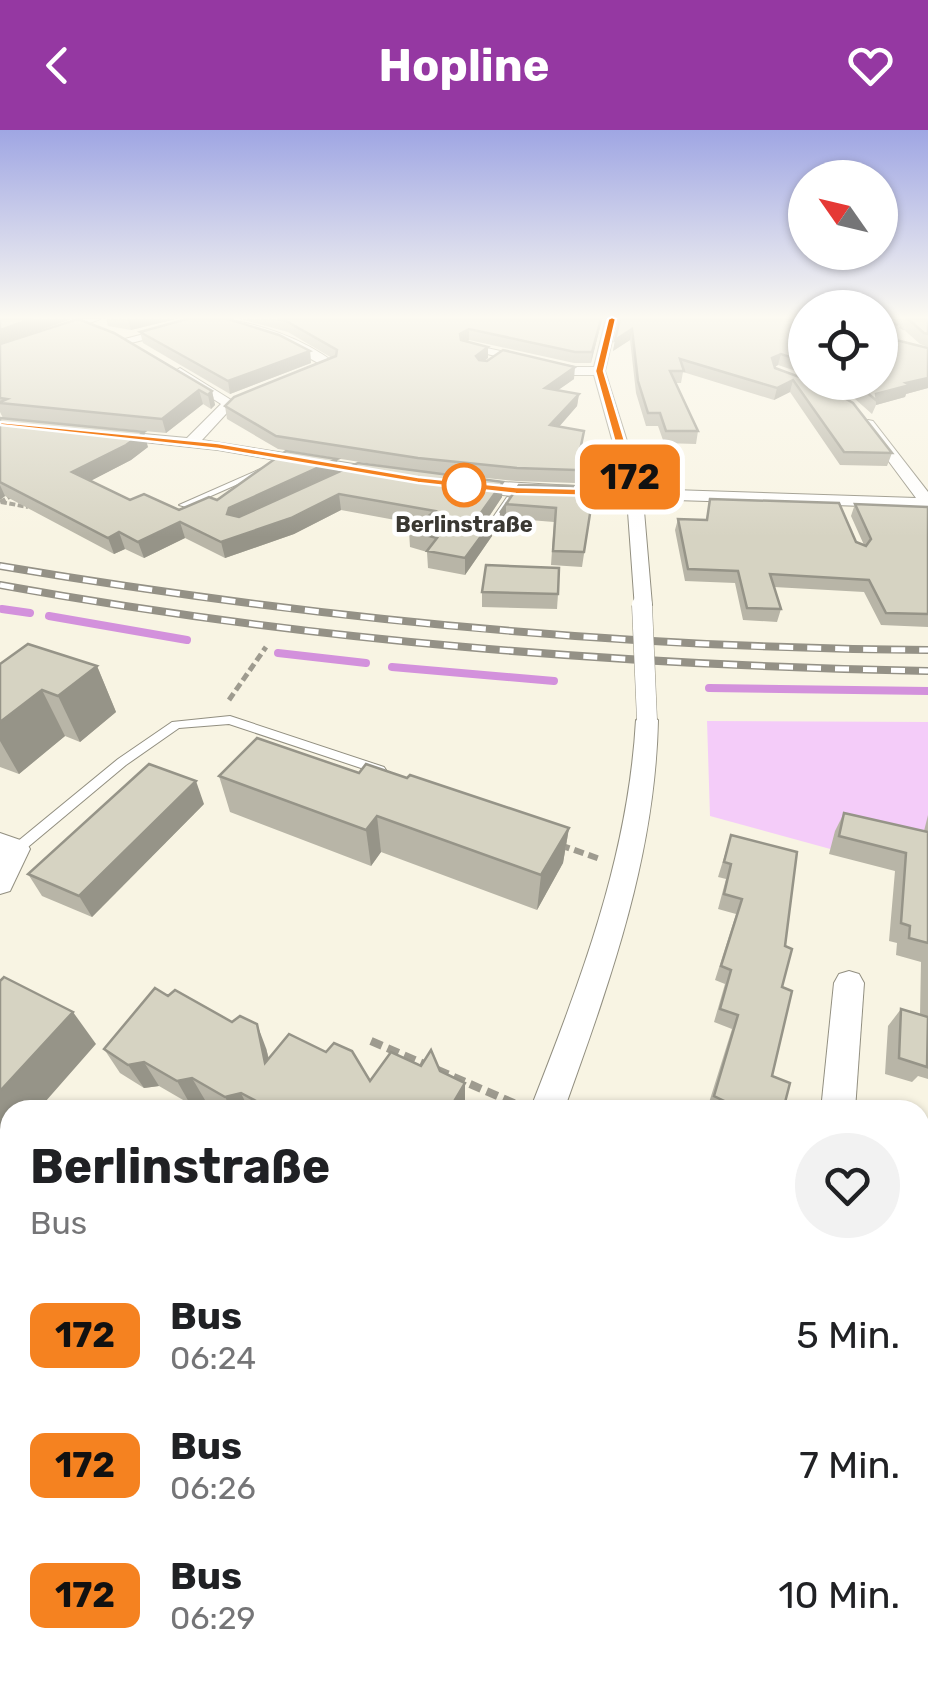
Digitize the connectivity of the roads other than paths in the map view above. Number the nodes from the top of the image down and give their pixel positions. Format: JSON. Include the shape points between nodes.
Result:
{"nodes":[{"id":1,"x":216,"y":391,"type":"edge"},
{"id":2,"x":606,"y":391,"type":"edge"},
{"id":3,"x":856,"y":409,"type":"edge"},
{"id":4,"x":93,"y":434,"type":"edge"},
{"id":5,"x":191,"y":443,"type":"junction"},
{"id":6,"x":296,"y":457,"type":"junction"},
{"id":7,"x":365,"y":470,"type":"junction"},
{"id":8,"x":400,"y":476,"type":"edge"},
{"id":9,"x":347,"y":478,"type":"edge"},
{"id":10,"x":446,"y":483,"type":"edge"},
{"id":11,"x":516,"y":490,"type":"junction"},
{"id":12,"x":635,"y":494,"type":"junction"},
{"id":13,"x":836,"y":500,"type":"junction"},
{"id":14,"x":928,"y":503,"type":"edge"},
{"id":15,"x":182,"y":504,"type":"edge"},
{"id":16,"x":844,"y":517,"type":"edge"},
{"id":17,"x":487,"y":532,"type":"edge"},
{"id":18,"x":391,"y":774,"type":"edge"},
{"id":19,"x":8,"y":846,"type":"edge"},
{"id":20,"x":0,"y":884,"type":"edge"},
{"id":21,"x":849,"y":983,"type":"dead end"},
{"id":22,"x":550,"y":1100,"type":"edge"},
{"id":23,"x":839,"y":1100,"type":"edge"}],
"edges":[{"from":1,"to":5,"type":"street","via":[[236,402]]},
{"from":2,"to":12,"type":"street"},
{"from":3,"to":14,"type":"street"},
{"from":4,"to":5,"type":"street"},
{"from":5,"to":6,"type":"street"},
{"from":6,"to":7,"type":"street"},
{"from":6,"to":15,"type":"lane"},
{"from":7,"to":8,"type":"street"},
{"from":7,"to":9,"type":"lane"},
{"from":10,"to":11,"type":"street"},
{"from":11,"to":12,"type":"street"},
{"from":11,"to":17,"type":"lane"},
{"from":12,"to":13,"type":"street"},
{"from":12,"to":22,"type":"street","bridge":true,"via":[[647,751],[632,870]]},
{"from":13,"to":14,"type":"street"},
{"from":13,"to":16,"type":"lane"},
{"from":18,"to":19,"type":"lane","via":[[230,720],[176,725]]},
{"from":19,"to":20,"type":"street"},
{"from":21,"to":23,"type":"street"}]}
